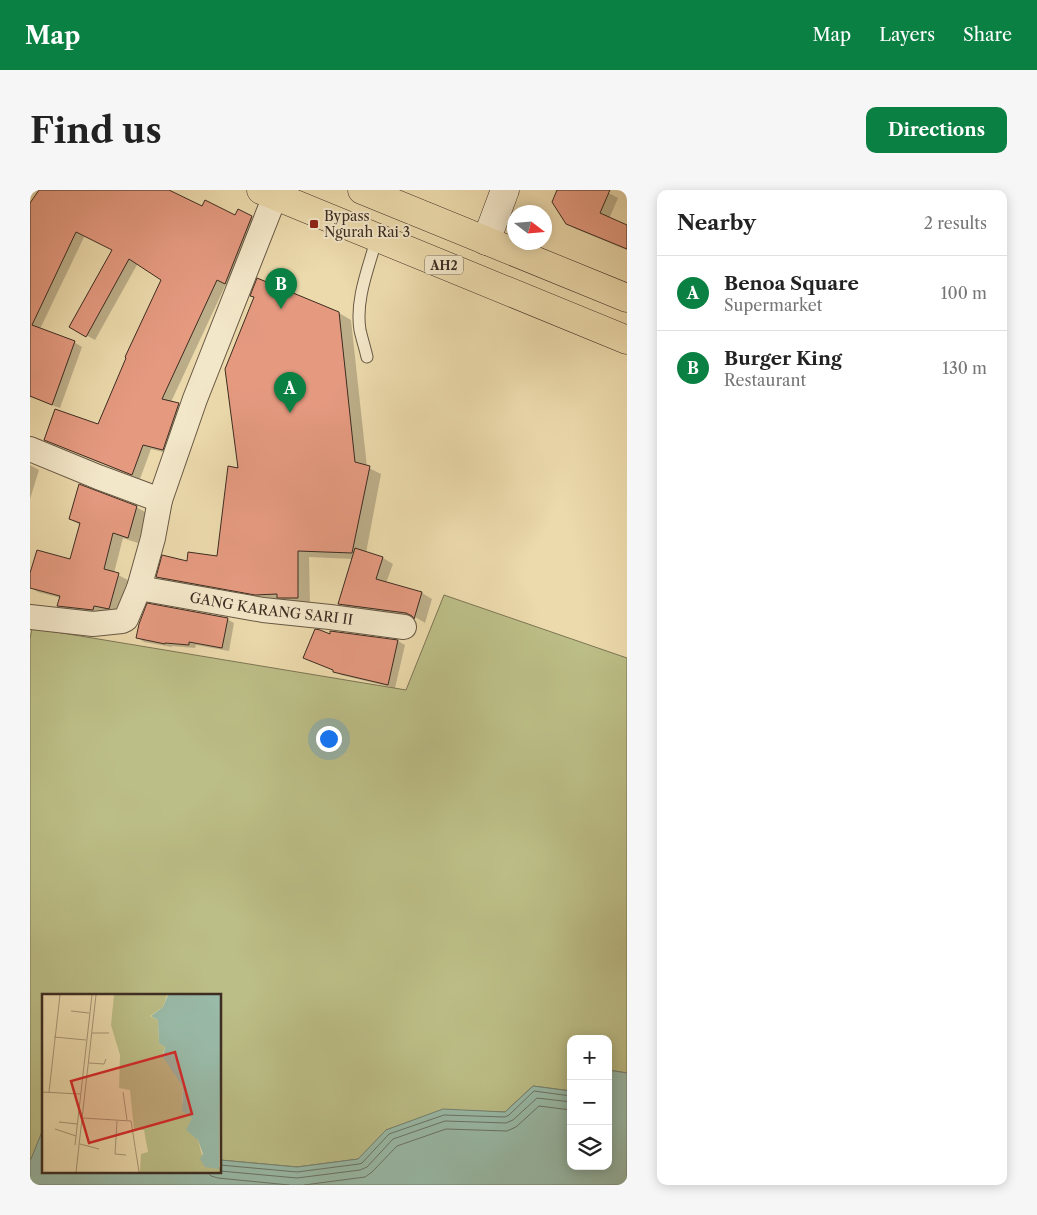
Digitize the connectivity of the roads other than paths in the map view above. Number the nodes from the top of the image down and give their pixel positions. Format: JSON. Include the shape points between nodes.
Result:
{"nodes":[{"id":1,"x":362,"y":190,"type":"edge"},
{"id":2,"x":505,"y":190,"type":"edge"},
{"id":3,"x":268,"y":193,"type":"edge"},
{"id":4,"x":377,"y":238,"type":"junction"},
{"id":5,"x":486,"y":241,"type":"junction"},
{"id":6,"x":471,"y":276,"type":"junction"},
{"id":7,"x":627,"y":298,"type":"edge"},
{"id":8,"x":627,"y":340,"type":"edge"},
{"id":9,"x":367,"y":357,"type":"dead end"},
{"id":10,"x":30,"y":449,"type":"edge"},
{"id":11,"x":160,"y":500,"type":"junction"},
{"id":12,"x":139,"y":588,"type":"junction"},
{"id":13,"x":30,"y":617,"type":"edge"},
{"id":14,"x":404,"y":627,"type":"dead end"}],
"edges":[{"from":1,"to":5,"type":"highway"},
{"from":2,"to":5,"type":"street"},
{"from":3,"to":4,"type":"highway","number":"AH2"},
{"from":3,"to":11,"type":"street"},
{"from":4,"to":6,"type":"highway","number":"AH2"},
{"from":4,"to":9,"type":"lane","via":[[361,294],[359,317]]},
{"from":5,"to":6,"type":"highway"},
{"from":5,"to":7,"type":"highway"},
{"from":6,"to":8,"type":"highway","number":"AH2"},
{"from":10,"to":11,"type":"street"},
{"from":11,"to":12,"type":"street"},
{"from":12,"to":13,"type":"street","via":[[126,619],[122,621],[93,624]]},
{"from":12,"to":14,"type":"street","name":"GANG KARANG SARI II","via":[[262,610]]}]}
